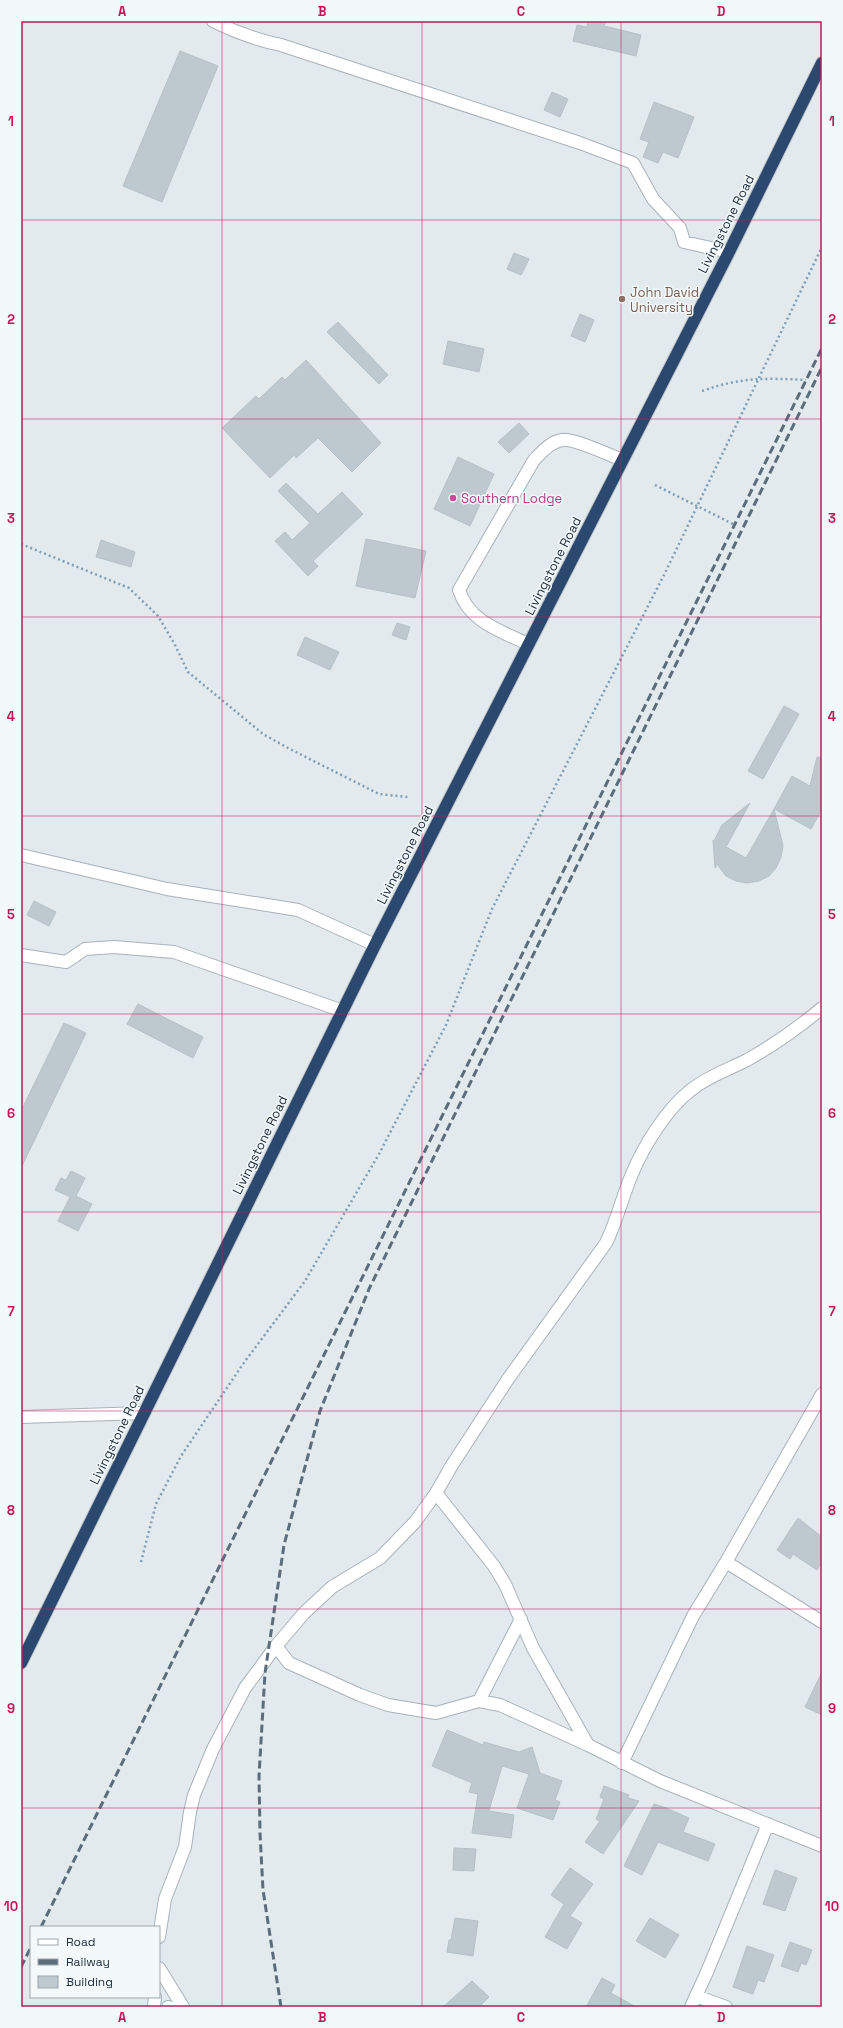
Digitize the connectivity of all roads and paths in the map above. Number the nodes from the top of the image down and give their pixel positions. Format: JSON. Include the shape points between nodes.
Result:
{"nodes":[{"id":1,"x":213,"y":21,"type":"edge"},
{"id":2,"x":822,"y":63,"type":"edge"},
{"id":3,"x":822,"y":247,"type":"edge"},
{"id":4,"x":729,"y":252,"type":"junction"},
{"id":5,"x":759,"y":378,"type":"junction"},
{"id":6,"x":806,"y":380,"type":"dead end"},
{"id":7,"x":702,"y":391,"type":"dead end"},
{"id":8,"x":622,"y":460,"type":"junction"},
{"id":9,"x":655,"y":485,"type":"dead end"},
{"id":10,"x":697,"y":506,"type":"junction"},
{"id":11,"x":735,"y":525,"type":"dead end"},
{"id":12,"x":21,"y":544,"type":"edge"},
{"id":13,"x":528,"y":644,"type":"junction"},
{"id":14,"x":408,"y":797,"type":"dead end"},
{"id":15,"x":21,"y":855,"type":"edge"},
{"id":16,"x":374,"y":945,"type":"junction"},
{"id":17,"x":21,"y":955,"type":"edge"},
{"id":18,"x":822,"y":1008,"type":"edge"},
{"id":19,"x":343,"y":1010,"type":"junction"},
{"id":20,"x":822,"y":1394,"type":"edge"},
{"id":21,"x":143,"y":1413,"type":"junction"},
{"id":22,"x":21,"y":1417,"type":"edge"},
{"id":23,"x":436,"y":1492,"type":"junction"},
{"id":24,"x":141,"y":1562,"type":"dead end"},
{"id":25,"x":726,"y":1562,"type":"junction"},
{"id":26,"x":521,"y":1619,"type":"junction"},
{"id":27,"x":822,"y":1622,"type":"edge"},
{"id":28,"x":276,"y":1646,"type":"junction"},
{"id":29,"x":21,"y":1663,"type":"edge"},
{"id":30,"x":479,"y":1701,"type":"junction"},
{"id":31,"x":588,"y":1746,"type":"junction"},
{"id":32,"x":622,"y":1763,"type":"junction"},
{"id":33,"x":768,"y":1824,"type":"junction"},
{"id":34,"x":822,"y":1846,"type":"edge"},
{"id":35,"x":160,"y":1932,"type":"edge"},
{"id":36,"x":160,"y":1970,"type":"edge"},
{"id":37,"x":696,"y":1996,"type":"junction"},
{"id":38,"x":183,"y":2007,"type":"edge"},
{"id":39,"x":690,"y":2007,"type":"edge"},
{"id":40,"x":726,"y":2007,"type":"edge"}],
"edges":[{"from":1,"to":4,"type":"street","via":[[264,42],[281,45],[580,142],[633,163],[653,199],[680,228],[684,242]]},
{"from":2,"to":4,"type":"highway","name":"Livingstone Road"},
{"from":3,"to":5,"type":"path"},
{"from":4,"to":8,"type":"highway","name":"Livingstone Road"},
{"from":5,"to":6,"type":"path"},
{"from":5,"to":7,"type":"path","via":[[727,382]]},
{"from":5,"to":10,"type":"path"},
{"from":8,"to":13,"type":"highway","name":"Livingstone Road"},
{"from":8,"to":13,"type":"street","via":[[563,439],[550,445],[534,460],[459,590],[462,602],[480,622]]},
{"from":9,"to":10,"type":"path"},
{"from":10,"to":11,"type":"path"},
{"from":10,"to":24,"type":"path","via":[[492,909],[446,1025],[382,1147],[305,1281],[243,1364],[182,1456],[156,1504]]},
{"from":12,"to":14,"type":"path","via":[[128,588],[158,616],[188,672],[263,734],[379,794]]},
{"from":13,"to":16,"type":"highway","name":"Livingstone Road"},
{"from":15,"to":16,"type":"street","via":[[167,889],[298,910]]},
{"from":16,"to":19,"type":"highway","name":"Livingstone Road"},
{"from":17,"to":19,"type":"street","via":[[66,962],[85,949],[114,946],[174,952]]},
{"from":18,"to":23,"type":"street","via":[[781,1040],[704,1080],[673,1108],[639,1158],[616,1224],[606,1243],[508,1379]]},
{"from":19,"to":21,"type":"highway","name":"Livingstone Road"},
{"from":20,"to":25,"type":"street"},
{"from":21,"to":22,"type":"street"},
{"from":21,"to":29,"type":"highway","name":"Livingstone Road"},
{"from":23,"to":26,"type":"street","via":[[494,1566]]},
{"from":23,"to":28,"type":"street","via":[[415,1522],[387,1552],[326,1592]]},
{"from":25,"to":27,"type":"street"},
{"from":25,"to":32,"type":"street","via":[[693,1616]]},
{"from":26,"to":30,"type":"street"},
{"from":26,"to":31,"type":"street","via":[[533,1648]]},
{"from":28,"to":30,"type":"street","via":[[290,1664],[360,1695],[388,1704],[436,1713]]},
{"from":28,"to":35,"type":"street","via":[[239,1699],[213,1749],[194,1795],[185,1847],[166,1899]]},
{"from":30,"to":31,"type":"street","via":[[500,1705]]},
{"from":31,"to":32,"type":"street"},
{"from":32,"to":33,"type":"street"},
{"from":33,"to":34,"type":"street"},
{"from":33,"to":37,"type":"street"},
{"from":36,"to":38,"type":"street"},
{"from":37,"to":39,"type":"street"},
{"from":37,"to":40,"type":"street"}]}
